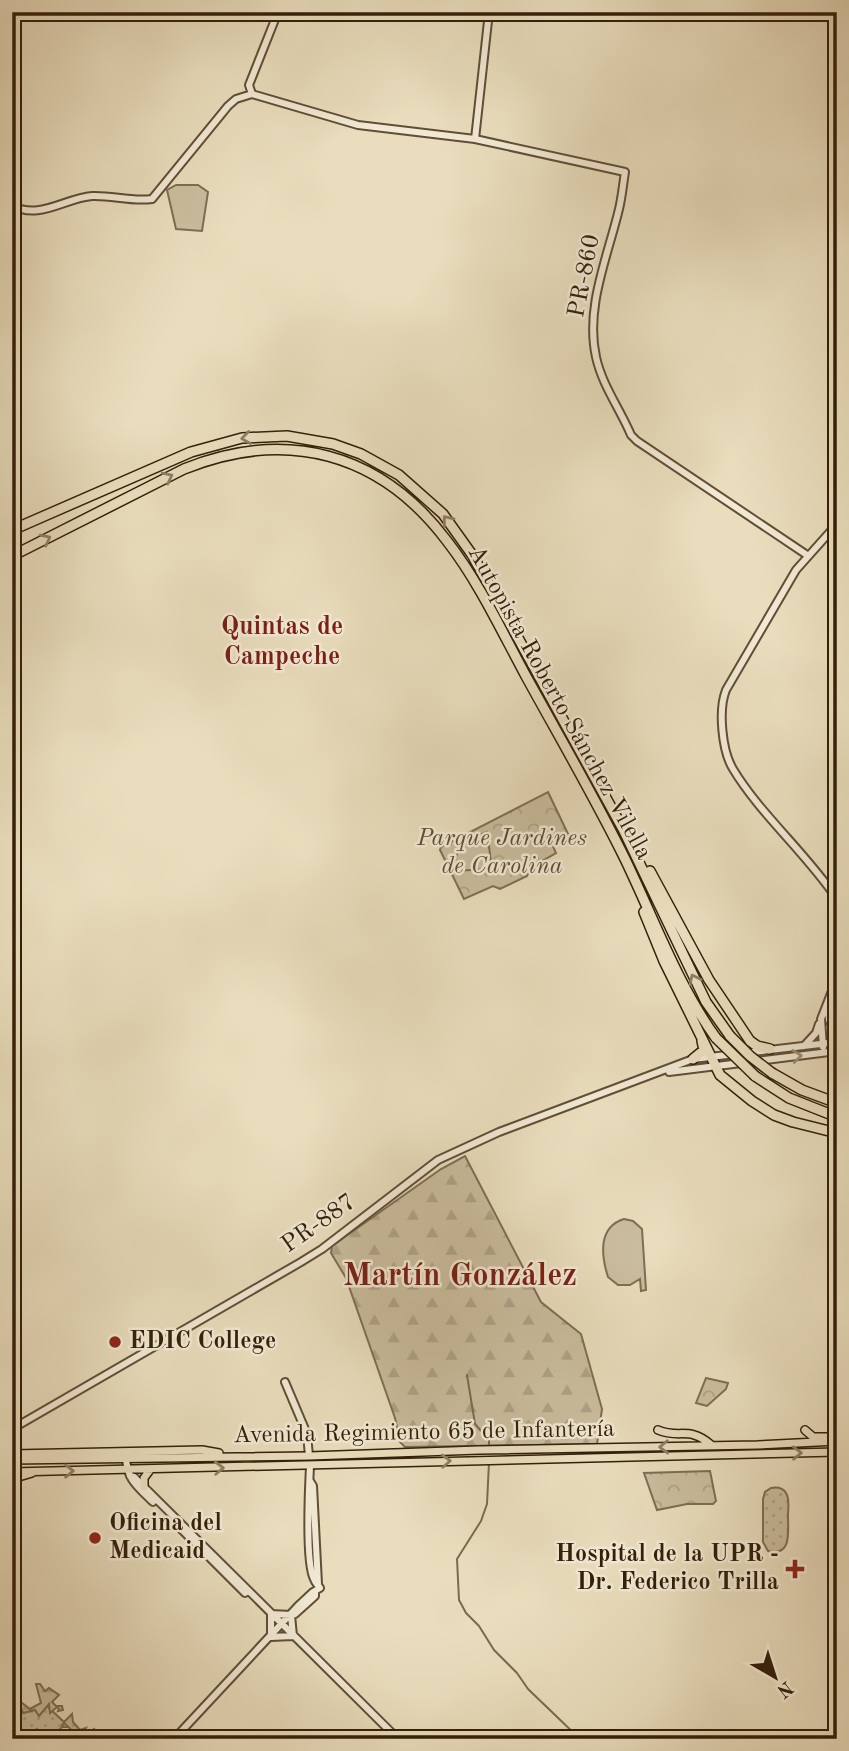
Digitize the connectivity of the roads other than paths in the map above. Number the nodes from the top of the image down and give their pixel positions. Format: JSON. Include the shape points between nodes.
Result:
{"nodes":[{"id":1,"x":278,"y":12,"type":"edge"},
{"id":2,"x":489,"y":12,"type":"edge"},
{"id":3,"x":252,"y":94,"type":"junction"},
{"id":4,"x":475,"y":139,"type":"junction"},
{"id":5,"x":12,"y":205,"type":"edge"},
{"id":6,"x":837,"y":524,"type":"edge"},
{"id":7,"x":12,"y":530,"type":"edge"},
{"id":8,"x":817,"y":545,"type":"junction"},
{"id":9,"x":792,"y":547,"type":"junction"},
{"id":10,"x":807,"y":555,"type":"junction"},
{"id":11,"x":12,"y":556,"type":"edge"},
{"id":12,"x":796,"y":570,"type":"junction"},
{"id":13,"x":605,"y":796,"type":"junction"},
{"id":14,"x":626,"y":862,"type":"junction"},
{"id":15,"x":837,"y":899,"type":"edge"},
{"id":16,"x":837,"y":978,"type":"edge"},
{"id":17,"x":829,"y":998,"type":"junction"},
{"id":18,"x":821,"y":1019,"type":"junction"},
{"id":19,"x":837,"y":1033,"type":"edge"},
{"id":20,"x":702,"y":1040,"type":"junction"},
{"id":21,"x":837,"y":1042,"type":"edge"},
{"id":22,"x":822,"y":1044,"type":"junction"},
{"id":23,"x":804,"y":1046,"type":"junction"},
{"id":24,"x":770,"y":1049,"type":"junction"},
{"id":25,"x":837,"y":1051,"type":"edge"},
{"id":26,"x":823,"y":1052,"type":"junction"},
{"id":27,"x":693,"y":1059,"type":"junction"},
{"id":28,"x":713,"y":1060,"type":"junction"},
{"id":29,"x":657,"y":1074,"type":"junction"},
{"id":30,"x":837,"y":1103,"type":"edge"},
{"id":31,"x":837,"y":1117,"type":"edge"},
{"id":32,"x":837,"y":1133,"type":"edge"},
{"id":33,"x":285,"y":1382,"type":"dead end"},
{"id":34,"x":12,"y":1429,"type":"edge"},
{"id":35,"x":658,"y":1430,"type":"dead end"},
{"id":36,"x":805,"y":1430,"type":"dead end"},
{"id":37,"x":837,"y":1439,"type":"edge"},
{"id":38,"x":710,"y":1445,"type":"junction"},
{"id":39,"x":837,"y":1452,"type":"edge"},
{"id":40,"x":12,"y":1454,"type":"edge"},
{"id":41,"x":126,"y":1454,"type":"junction"},
{"id":42,"x":309,"y":1456,"type":"junction"},
{"id":43,"x":12,"y":1460,"type":"edge"},
{"id":44,"x":310,"y":1466,"type":"junction"},
{"id":45,"x":150,"y":1470,"type":"junction"},
{"id":46,"x":37,"y":1471,"type":"junction"},
{"id":47,"x":12,"y":1472,"type":"edge"},
{"id":48,"x":129,"y":1474,"type":"junction"},
{"id":49,"x":12,"y":1479,"type":"edge"},
{"id":50,"x":144,"y":1487,"type":"junction"},
{"id":51,"x":269,"y":1613,"type":"junction"},
{"id":52,"x":292,"y":1614,"type":"junction"},
{"id":53,"x":282,"y":1625,"type":"junction"},
{"id":54,"x":293,"y":1636,"type":"junction"},
{"id":55,"x":271,"y":1637,"type":"junction"},
{"id":56,"x":174,"y":1739,"type":"edge"},
{"id":57,"x":398,"y":1739,"type":"edge"}],
"edges":[{"from":1,"to":3,"type":"street","via":[[249,85]]},
{"from":2,"to":4,"type":"street"},
{"from":3,"to":4,"type":"street","name":"PR-860","number":"PR-860","via":[[358,125]]},
{"from":3,"to":5,"type":"street","via":[[228,106],[152,199],[91,196],[31,212]]},
{"from":4,"to":9,"type":"street","name":"PR-860","number":"PR-860","via":[[625,172],[595,307],[596,357],[606,387],[637,441]]},
{"from":6,"to":8,"type":"street"},
{"from":13,"to":7,"type":"highway","name":"Autopista Roberto Sánchez Vilella","one_way":true,"via":[[464,542],[415,486],[361,454],[287,436],[225,442],[191,452]]},
{"from":8,"to":9,"type":"street"},
{"from":8,"to":10,"type":"street"},
{"from":9,"to":10,"type":"street","name":"PR-860","number":"PR-860"},
{"from":9,"to":12,"type":"street"},
{"from":10,"to":12,"type":"street"},
{"from":11,"to":14,"type":"highway","name":"Autopista Roberto Sánchez Vilella","one_way":true,"via":[[206,460],[239,452],[290,449],[334,458],[383,480],[433,524],[469,572]]},
{"from":12,"to":15,"type":"street","via":[[726,690],[723,735],[733,769]]},
{"from":13,"to":24,"type":"highway","via":[[720,998],[750,1041]]},
{"from":30,"to":13,"type":"highway","name":"Autopista Roberto Sánchez Vilella","one_way":true,"bridge":true,"via":[[772,1073],[730,1037],[705,1002]]},
{"from":14,"to":20,"type":"highway","via":[[650,930]]},
{"from":14,"to":31,"type":"highway","name":"Autopista Roberto Sánchez Vilella","bridge":true,"via":[[690,998],[716,1038],[755,1076],[789,1098]]},
{"from":16,"to":17,"type":"street"},
{"from":17,"to":18,"type":"street"},
{"from":17,"to":19,"type":"street","via":[[829,1020]]},
{"from":18,"to":22,"type":"street"},
{"from":18,"to":23,"type":"street"},
{"from":20,"to":27,"type":"highway","via":[[704,1050]]},
{"from":20,"to":28,"type":"highway"},
{"from":21,"to":22,"type":"street","name":"PR-887"},
{"from":22,"to":23,"type":"street","name":"PR-887"},
{"from":22,"to":26,"type":"street"},
{"from":23,"to":24,"type":"street","name":"PR-887"},
{"from":24,"to":28,"type":"street","name":"PR-887"},
{"from":25,"to":26,"type":"street","name":"PR-887"},
{"from":28,"to":26,"type":"street","name":"PR-887","one_way":true},
{"from":27,"to":28,"type":"street","name":"PR-887"},
{"from":27,"to":29,"type":"street","name":"PR-887"},
{"from":28,"to":29,"type":"street","name":"PR-887"},
{"from":28,"to":32,"type":"highway","via":[[720,1075],[765,1110]]},
{"from":29,"to":34,"type":"street","name":"PR-887","via":[[499,1132],[438,1160],[301,1262]]},
{"from":33,"to":42,"type":"street","via":[[307,1434]]},
{"from":35,"to":38,"type":"main road","via":[[700,1436]]},
{"from":36,"to":37,"type":"main road","via":[[813,1437]]},
{"from":37,"to":38,"type":"main road","name":"Avenida Regimiento 65 de Infantería"},
{"from":38,"to":42,"type":"main road","name":"Avenida Regimiento 65 de Infantería","one_way":true},
{"from":44,"to":39,"type":"main road","name":"Avenida Regimiento 65 de Infantería","one_way":true},
{"from":40,"to":41,"type":"main road"},
{"from":41,"to":42,"type":"main road","name":"Avenida Regimiento 65 de Infantería","via":[[202,1450],[233,1456]]},
{"from":41,"to":43,"type":"main road"},
{"from":41,"to":48,"type":"street"},
{"from":45,"to":44,"type":"main road","name":"Avenida Regimiento 65 de Infantería","one_way":true},
{"from":44,"to":52,"type":"street","via":[[312,1544],[320,1588]]},
{"from":45,"to":48,"type":"main road","name":"Avenida Regimiento 65 de Infantería"},
{"from":45,"to":50,"type":"main road"},
{"from":46,"to":47,"type":"main road","name":"Avenida Regimiento 65 de Infantería"},
{"from":46,"to":48,"type":"main road","name":"Avenida Regimiento 65 de Infantería","one_way":true},
{"from":46,"to":49,"type":"main road"},
{"from":48,"to":50,"type":"street"},
{"from":48,"to":51,"type":"street"},
{"from":50,"to":51,"type":"street"},
{"from":51,"to":52,"type":"street"},
{"from":51,"to":53,"type":"street"},
{"from":51,"to":55,"type":"street"},
{"from":52,"to":53,"type":"street"},
{"from":52,"to":54,"type":"street"},
{"from":53,"to":54,"type":"street"},
{"from":53,"to":55,"type":"street"},
{"from":54,"to":55,"type":"street"},
{"from":54,"to":57,"type":"street"},
{"from":55,"to":56,"type":"street"}]}
